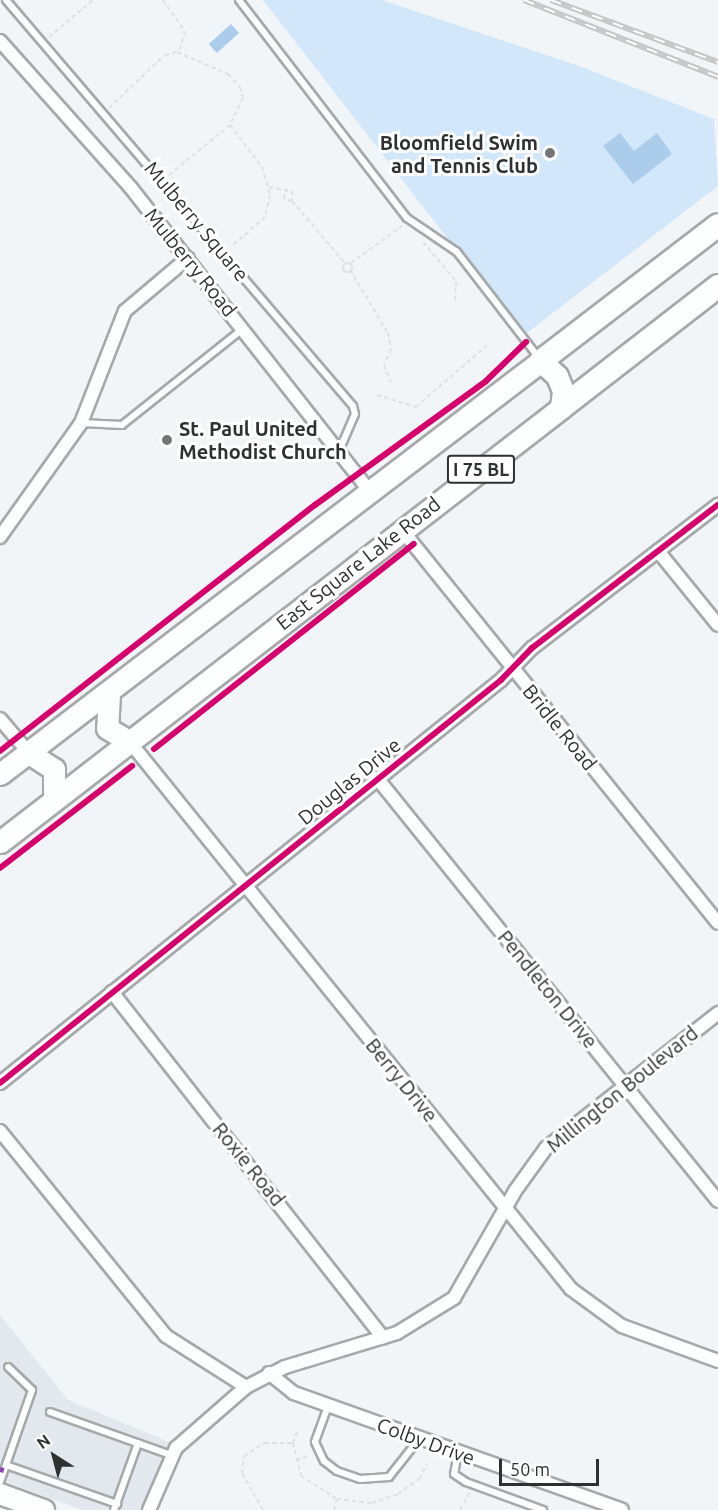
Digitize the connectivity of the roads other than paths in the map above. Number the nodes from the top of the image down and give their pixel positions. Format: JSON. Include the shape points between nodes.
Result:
{"nodes":[{"id":1,"x":6,"y":0,"type":"edge"},
{"id":2,"x":239,"y":0,"type":"edge"},
{"id":3,"x":0,"y":41,"type":"edge"},
{"id":4,"x":718,"y":225,"type":"edge"},
{"id":5,"x":188,"y":258,"type":"junction"},
{"id":6,"x":718,"y":286,"type":"edge"},
{"id":7,"x":244,"y":328,"type":"junction"},
{"id":8,"x":542,"y":361,"type":"junction"},
{"id":9,"x":561,"y":408,"type":"junction"},
{"id":10,"x":81,"y":423,"type":"junction"},
{"id":11,"x":339,"y":451,"type":"junction"},
{"id":12,"x":371,"y":493,"type":"junction"},
{"id":13,"x":718,"y":505,"type":"edge"},
{"id":14,"x":402,"y":530,"type":"junction"},
{"id":15,"x":0,"y":537,"type":"edge"},
{"id":16,"x":658,"y":551,"type":"junction"},
{"id":17,"x":718,"y":626,"type":"edge"},
{"id":18,"x":513,"y":668,"type":"junction"},
{"id":19,"x":109,"y":694,"type":"junction"},
{"id":20,"x":0,"y":719,"type":"edge"},
{"id":21,"x":129,"y":741,"type":"junction"},
{"id":22,"x":29,"y":753,"type":"junction"},
{"id":23,"x":0,"y":774,"type":"edge"},
{"id":24,"x":377,"y":778,"type":"junction"},
{"id":25,"x":54,"y":799,"type":"junction"},
{"id":26,"x":0,"y":842,"type":"edge"},
{"id":27,"x":244,"y":886,"type":"junction"},
{"id":28,"x":718,"y":923,"type":"edge"},
{"id":29,"x":112,"y":992,"type":"junction"},
{"id":30,"x":718,"y":1013,"type":"edge"},
{"id":31,"x":0,"y":1083,"type":"edge"},
{"id":32,"x":626,"y":1086,"type":"junction"},
{"id":33,"x":0,"y":1131,"type":"edge"},
{"id":34,"x":718,"y":1201,"type":"edge"},
{"id":35,"x":505,"y":1209,"type":"junction"},
{"id":36,"x":383,"y":1338,"type":"junction"},
{"id":37,"x":718,"y":1361,"type":"edge"},
{"id":38,"x":8,"y":1367,"type":"dead end"},
{"id":39,"x":269,"y":1373,"type":"junction"},
{"id":40,"x":246,"y":1387,"type":"junction"},
{"id":41,"x":328,"y":1406,"type":"junction"},
{"id":42,"x":50,"y":1412,"type":"dead end"},
{"id":43,"x":419,"y":1439,"type":"junction"},
{"id":44,"x":138,"y":1443,"type":"junction"},
{"id":45,"x":458,"y":1452,"type":"junction"},
{"id":46,"x":171,"y":1455,"type":"junction"},
{"id":47,"x":6,"y":1465,"type":"junction"},
{"id":48,"x":0,"y":1482,"type":"edge"},
{"id":49,"x":0,"y":1494,"type":"edge"},
{"id":50,"x":591,"y":1505,"type":"edge"},
{"id":51,"x":116,"y":1507,"type":"edge"},
{"id":52,"x":44,"y":1510,"type":"edge"},
{"id":53,"x":149,"y":1510,"type":"edge"},
{"id":54,"x":543,"y":1510,"type":"edge"},
{"id":55,"x":622,"y":1510,"type":"edge"}],
"edges":[{"from":1,"to":11,"type":"lane","name":"Mulberry Square","via":[[105,111],[353,406],[356,414]]},
{"from":2,"to":8,"type":"lane","via":[[410,220],[431,229],[457,252]]},
{"from":3,"to":5,"type":"street","name":"Mulberry Road"},
{"from":4,"to":8,"type":"highway","number":"I 75 BL"},
{"from":5,"to":7,"type":"street","name":"Mulberry Road"},
{"from":5,"to":10,"type":"street","via":[[143,293],[119,320]]},
{"from":6,"to":9,"type":"highway","name":"East Square Lake Road","number":"I 75 BL"},
{"from":7,"to":10,"type":"lane","via":[[122,425]]},
{"from":7,"to":11,"type":"street","name":"Mulberry Road"},
{"from":8,"to":9,"type":"highway","via":[[561,382]]},
{"from":8,"to":12,"type":"highway","number":"I 75 BL"},
{"from":9,"to":14,"type":"highway","name":"East Square Lake Road","number":"I 75 BL"},
{"from":10,"to":15,"type":"street"},
{"from":11,"to":12,"type":"street","name":"Mulberry Road"},
{"from":12,"to":19,"type":"highway","number":"I 75 BL"},
{"from":13,"to":16,"type":"street","name":"Douglas Drive"},
{"from":14,"to":18,"type":"street","name":"Bridle Road"},
{"from":14,"to":21,"type":"highway","name":"East Square Lake Road","number":"I 75 BL"},
{"from":16,"to":17,"type":"street"},
{"from":16,"to":18,"type":"street","name":"Douglas Drive","via":[[532,648]]},
{"from":18,"to":24,"type":"street","name":"Douglas Drive"},
{"from":18,"to":28,"type":"street","name":"Bridle Road"},
{"from":19,"to":21,"type":"highway","via":[[107,728]]},
{"from":19,"to":22,"type":"highway","number":"I 75 BL"},
{"from":20,"to":22,"type":"street"},
{"from":21,"to":25,"type":"highway","name":"East Square Lake Road","number":"I 75 BL"},
{"from":21,"to":27,"type":"street","name":"Berry Drive"},
{"from":22,"to":23,"type":"highway","number":"I 75 BL"},
{"from":22,"to":25,"type":"highway","via":[[54,769]]},
{"from":24,"to":27,"type":"street","name":"Douglas Drive"},
{"from":24,"to":32,"type":"street","name":"Pendleton Drive"},
{"from":25,"to":26,"type":"highway","name":"East Square Lake Road","number":"I 75 BL"},
{"from":27,"to":29,"type":"street","name":"Douglas Drive"},
{"from":27,"to":35,"type":"street","name":"Berry Drive"},
{"from":29,"to":31,"type":"street","name":"Douglas Drive"},
{"from":29,"to":36,"type":"street","name":"Roxie Road"},
{"from":30,"to":32,"type":"street","name":"Millington Boulevard"},
{"from":32,"to":34,"type":"street","name":"Pendleton Drive"},
{"from":32,"to":35,"type":"street","name":"Millington Boulevard","via":[[546,1148]]},
{"from":33,"to":40,"type":"street","via":[[166,1336]]},
{"from":35,"to":36,"type":"street","name":"Millington Boulevard","via":[[454,1298],[424,1320]]},
{"from":35,"to":37,"type":"street","name":"Berry Drive","via":[[591,1306],[633,1331]]},
{"from":36,"to":39,"type":"street","name":"Millington Boulevard"},
{"from":38,"to":47,"type":"lane","via":[[32,1390]]},
{"from":39,"to":40,"type":"street","name":"Millington Boulevard"},
{"from":39,"to":41,"type":"street","name":"Colby Drive","via":[[286,1389]]},
{"from":40,"to":46,"type":"street","name":"Millington Boulevard"},
{"from":41,"to":43,"type":"street","name":"Colby Drive"},
{"from":41,"to":43,"type":"lane","via":[[315,1442],[318,1452],[337,1471],[375,1480],[402,1467]]},
{"from":42,"to":44,"type":"lane"},
{"from":43,"to":45,"type":"street","name":"Colby Drive"},
{"from":44,"to":46,"type":"lane"},
{"from":44,"to":51,"type":"lane"},
{"from":45,"to":50,"type":"street","name":"Colby Drive"},
{"from":45,"to":54,"type":"lane","via":[[454,1474]]},
{"from":46,"to":53,"type":"street","name":"Millington Boulevard"},
{"from":47,"to":48,"type":"lane"},
{"from":47,"to":51,"type":"lane"},
{"from":49,"to":52,"type":"main road"},
{"from":50,"to":55,"type":"street","name":"Colby Drive"}]}
